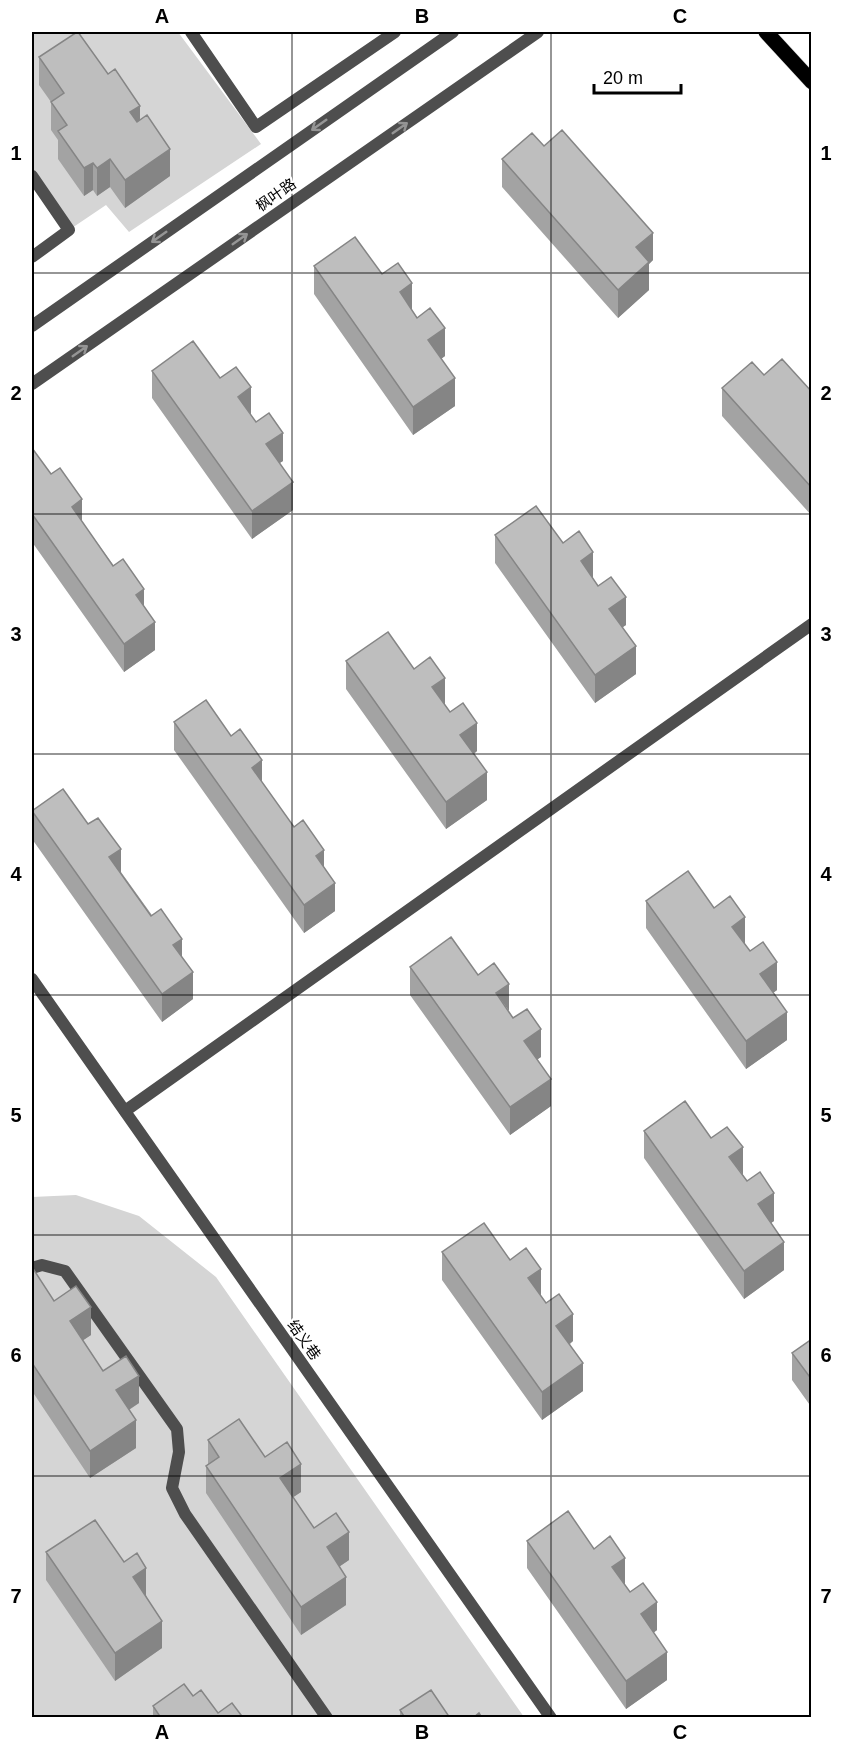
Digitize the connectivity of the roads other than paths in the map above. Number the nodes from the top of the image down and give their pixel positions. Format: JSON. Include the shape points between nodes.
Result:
{"nodes":[{"id":1,"x":191,"y":32,"type":"edge"},
{"id":2,"x":395,"y":32,"type":"edge"},
{"id":3,"x":453,"y":32,"type":"edge"},
{"id":4,"x":538,"y":32,"type":"edge"},
{"id":5,"x":766,"y":32,"type":"edge"},
{"id":6,"x":812,"y":82,"type":"edge"},
{"id":7,"x":32,"y":176,"type":"edge"},
{"id":8,"x":32,"y":257,"type":"edge"},
{"id":9,"x":32,"y":326,"type":"edge"},
{"id":10,"x":32,"y":384,"type":"edge"},
{"id":11,"x":812,"y":624,"type":"edge"},
{"id":12,"x":32,"y":979,"type":"edge"},
{"id":13,"x":124,"y":1111,"type":"junction"},
{"id":14,"x":32,"y":1268,"type":"edge"},
{"id":15,"x":327,"y":1718,"type":"edge"},
{"id":16,"x":551,"y":1718,"type":"edge"}],
"edges":[{"from":1,"to":2,"type":"street","via":[[256,127]]},
{"from":3,"to":9,"type":"street","one_way":true},
{"from":10,"to":4,"type":"street","name":"枫叶路","one_way":true},
{"from":5,"to":6,"type":"main road"},
{"from":7,"to":8,"type":"street","via":[[69,230]]},
{"from":11,"to":13,"type":"street"},
{"from":12,"to":13,"type":"street","name":"结义巷"},
{"from":13,"to":16,"type":"street","name":"结义巷"},
{"from":14,"to":15,"type":"street","via":[[42,1265],[65,1271],[177,1429],[179,1452],[172,1488],[185,1514]]}]}
